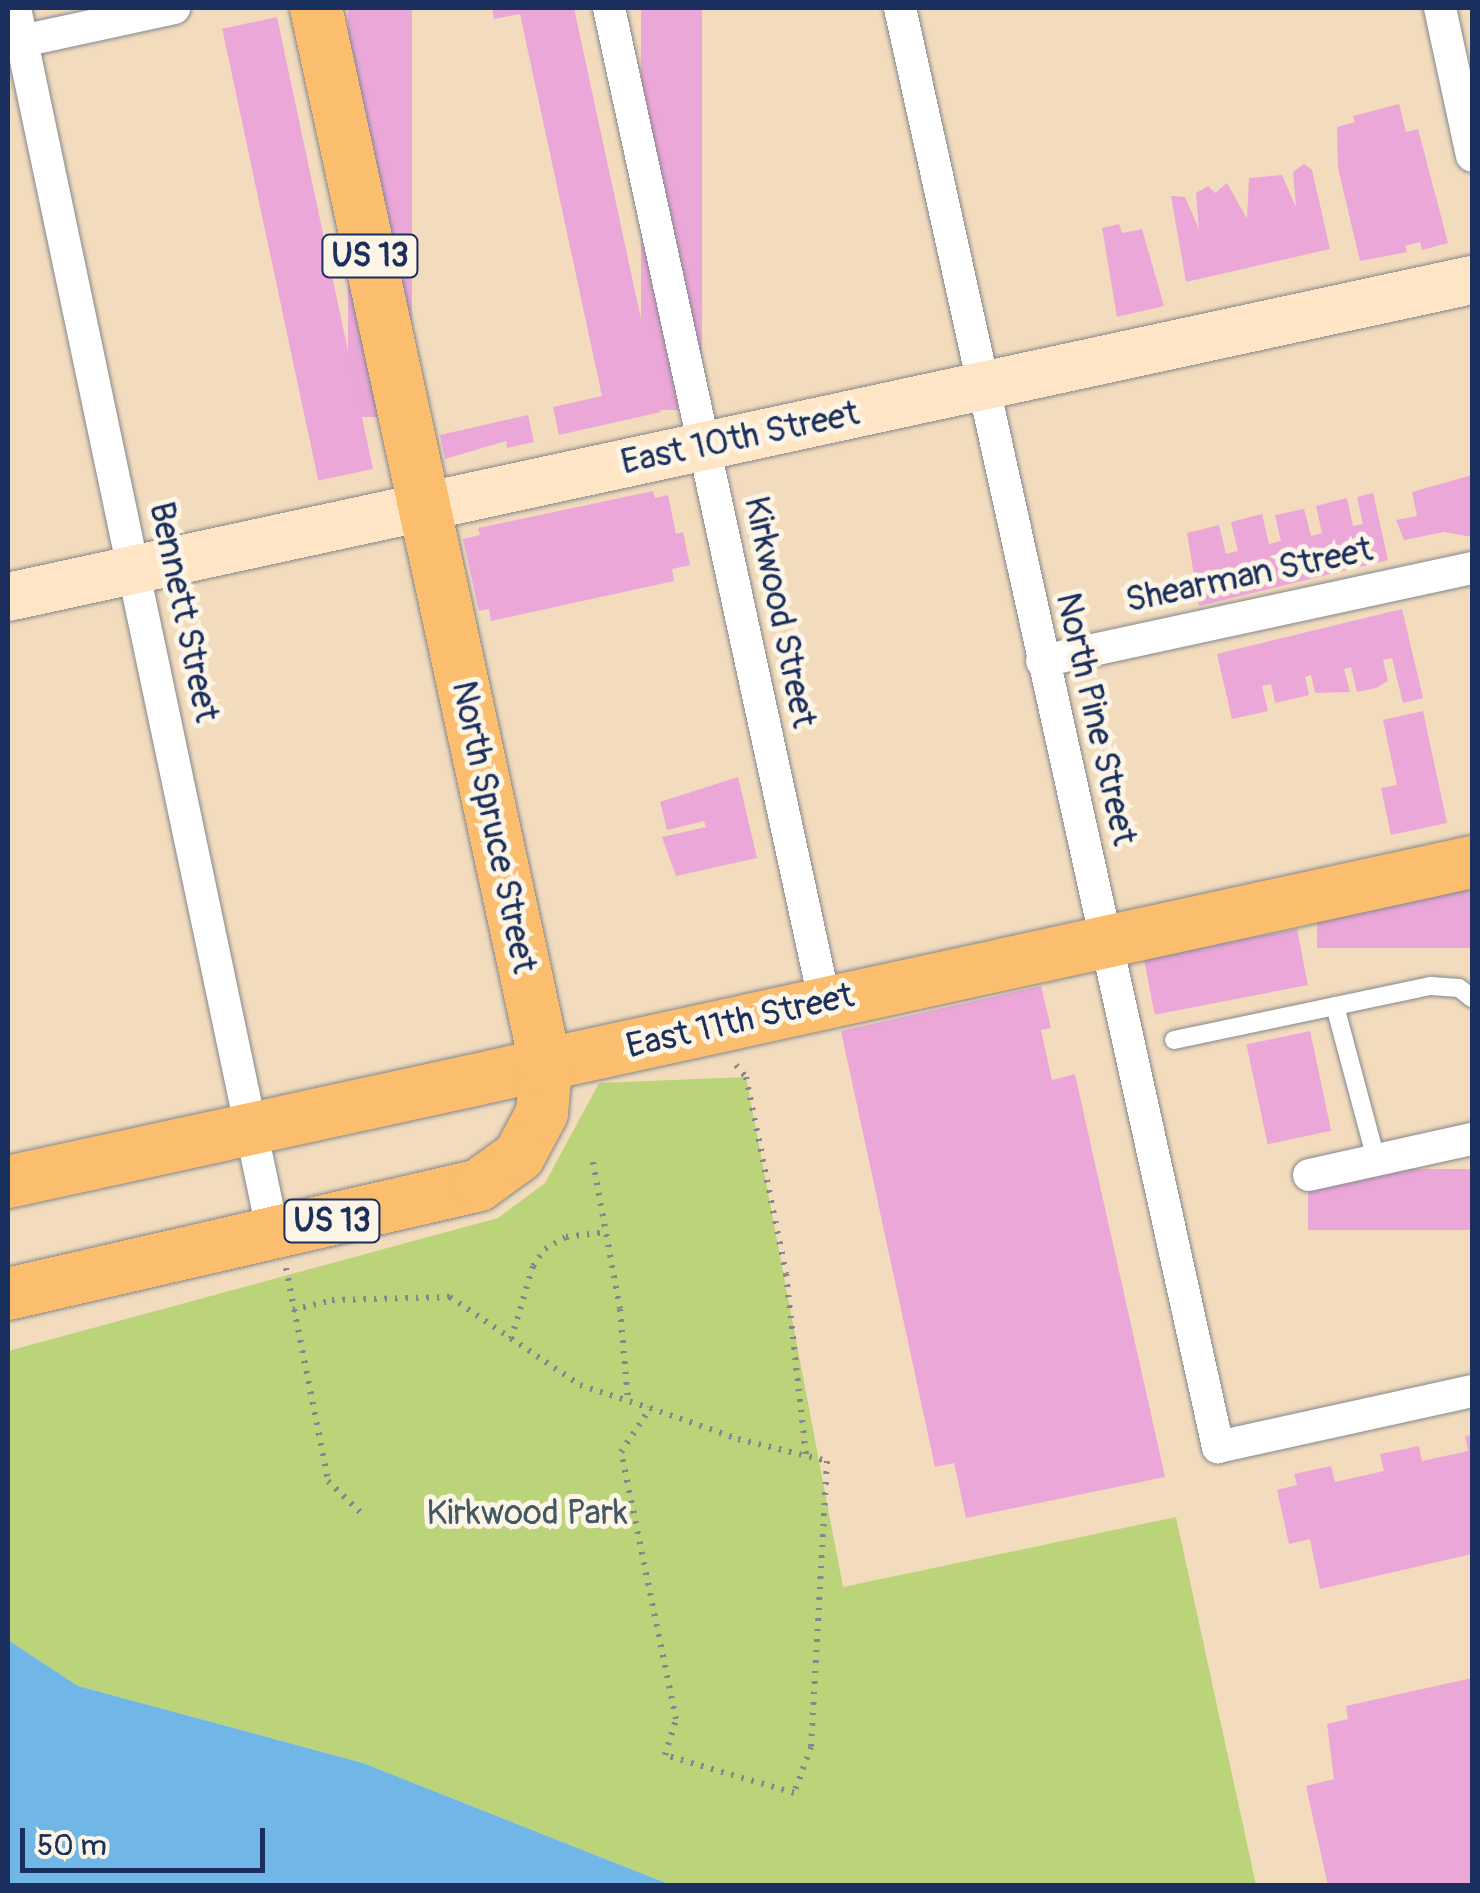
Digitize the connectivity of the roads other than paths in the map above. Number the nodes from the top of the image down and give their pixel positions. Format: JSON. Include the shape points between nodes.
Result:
{"nodes":[{"id":1,"x":15,"y":8,"type":"edge"},
{"id":2,"x":174,"y":8,"type":"edge"},
{"id":3,"x":316,"y":8,"type":"edge"},
{"id":4,"x":609,"y":8,"type":"edge"},
{"id":5,"x":900,"y":8,"type":"edge"},
{"id":6,"x":1440,"y":8,"type":"edge"},
{"id":7,"x":15,"y":42,"type":"edge"},
{"id":8,"x":1472,"y":156,"type":"edge"},
{"id":9,"x":1472,"y":280,"type":"edge"},
{"id":10,"x":983,"y":385,"type":"junction"},
{"id":11,"x":702,"y":447,"type":"junction"},
{"id":12,"x":425,"y":504,"type":"junction"},
{"id":13,"x":1472,"y":568,"type":"edge"},
{"id":14,"x":134,"y":570,"type":"junction"},
{"id":15,"x":8,"y":596,"type":"edge"},
{"id":16,"x":1042,"y":661,"type":"junction"},
{"id":17,"x":1472,"y":862,"type":"edge"},
{"id":18,"x":1105,"y":942,"type":"junction"},
{"id":19,"x":1472,"y":998,"type":"edge"},
{"id":20,"x":824,"y":999,"type":"junction"},
{"id":21,"x":1335,"y":1006,"type":"junction"},
{"id":22,"x":1174,"y":1040,"type":"dead end"},
{"id":23,"x":546,"y":1066,"type":"junction"},
{"id":24,"x":254,"y":1129,"type":"junction"},
{"id":25,"x":1472,"y":1139,"type":"edge"},
{"id":26,"x":1376,"y":1159,"type":"junction"},
{"id":27,"x":1309,"y":1176,"type":"dead end"},
{"id":28,"x":8,"y":1182,"type":"edge"},
{"id":29,"x":280,"y":1250,"type":"junction"},
{"id":30,"x":24,"y":1289,"type":"edge"},
{"id":31,"x":1472,"y":1391,"type":"edge"}],
"edges":[{"from":1,"to":7,"type":"street","name":"Bennett Street"},
{"from":2,"to":7,"type":"street"},
{"from":3,"to":12,"type":"main road","name":"North Spruce Street","number":"US 13"},
{"from":4,"to":11,"type":"street","name":"Kirkwood Street"},
{"from":5,"to":10,"type":"street","name":"North Pine Street"},
{"from":6,"to":8,"type":"street"},
{"from":7,"to":14,"type":"street","name":"Bennett Street"},
{"from":9,"to":10,"type":"street","name":"East 10th Street"},
{"from":10,"to":11,"type":"street","name":"East 10th Street"},
{"from":10,"to":16,"type":"street","name":"North Pine Street"},
{"from":11,"to":12,"type":"street","name":"East 10th Street"},
{"from":11,"to":20,"type":"street","name":"Kirkwood Street"},
{"from":12,"to":14,"type":"street","name":"East 10th Street"},
{"from":12,"to":23,"type":"main road","name":"North Spruce Street","number":"US 13"},
{"from":13,"to":16,"type":"street","name":"Shearman Street"},
{"from":14,"to":15,"type":"street","name":"East 10th Street"},
{"from":14,"to":24,"type":"street","name":"Bennett Street"},
{"from":16,"to":18,"type":"street","name":"North Pine Street"},
{"from":17,"to":18,"type":"main road","name":"East 11th Street"},
{"from":18,"to":20,"type":"main road","name":"East 11th Street"},
{"from":18,"to":31,"type":"street","name":"North Pine Street","via":[[1218,1447]]},
{"from":19,"to":21,"type":"lane","via":[[1459,988],[1431,986]]},
{"from":20,"to":23,"type":"main road","name":"East 11th Street"},
{"from":21,"to":22,"type":"lane"},
{"from":21,"to":26,"type":"lane"},
{"from":23,"to":24,"type":"main road","name":"East 11th Street"},
{"from":23,"to":29,"type":"main road","name":"North Spruce Street","number":"US 13","via":[[535,1130],[519,1156],[479,1186]]},
{"from":24,"to":28,"type":"main road","name":"East 11th Street"},
{"from":24,"to":29,"type":"street","name":"Bennett Street"},
{"from":25,"to":26,"type":"street"},
{"from":26,"to":27,"type":"street"},
{"from":29,"to":30,"type":"main road","name":"North Spruce Street","number":"US 13"}]}
